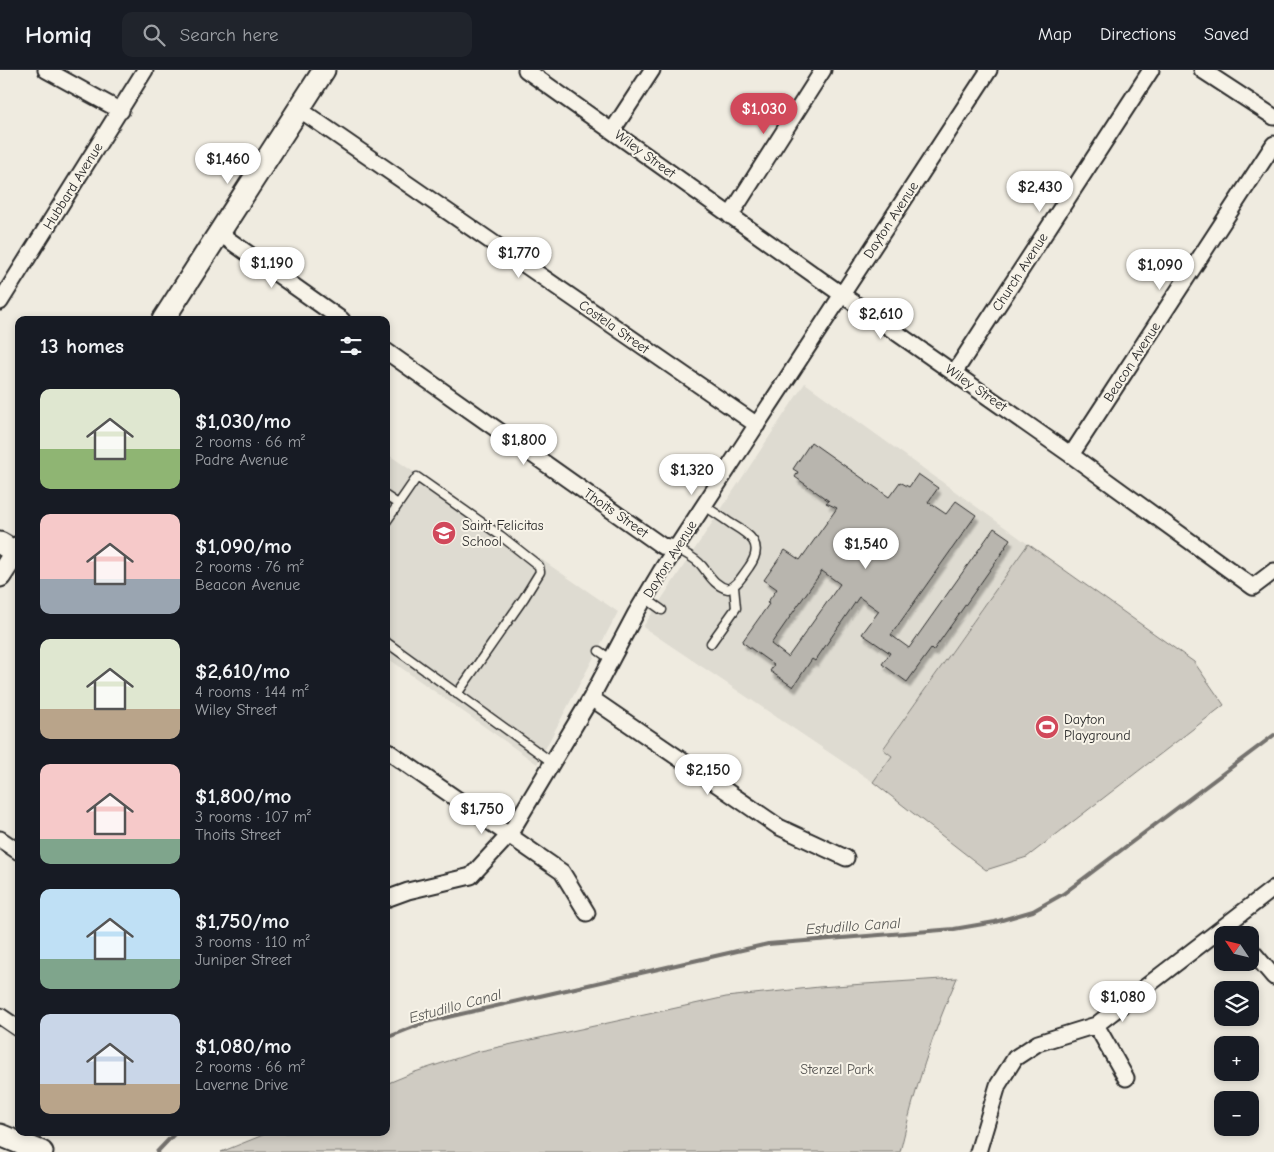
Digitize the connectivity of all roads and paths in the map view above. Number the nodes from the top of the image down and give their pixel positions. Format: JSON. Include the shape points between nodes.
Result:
{"nodes":[{"id":1,"x":46,"y":70,"type":"edge"},
{"id":2,"x":145,"y":70,"type":"edge"},
{"id":3,"x":324,"y":70,"type":"edge"},
{"id":4,"x":526,"y":70,"type":"edge"},
{"id":5,"x":652,"y":70,"type":"edge"},
{"id":6,"x":823,"y":70,"type":"edge"},
{"id":7,"x":989,"y":70,"type":"edge"},
{"id":8,"x":1151,"y":70,"type":"edge"},
{"id":9,"x":1202,"y":70,"type":"edge"},
{"id":10,"x":299,"y":109,"type":"junction"},
{"id":11,"x":121,"y":111,"type":"junction"},
{"id":12,"x":1274,"y":117,"type":"edge"},
{"id":13,"x":612,"y":131,"type":"junction"},
{"id":14,"x":1274,"y":144,"type":"edge"},
{"id":15,"x":730,"y":216,"type":"junction"},
{"id":16,"x":219,"y":233,"type":"junction"},
{"id":17,"x":842,"y":295,"type":"junction"},
{"id":18,"x":0,"y":302,"type":"edge"},
{"id":19,"x":167,"y":316,"type":"edge"},
{"id":20,"x":336,"y":316,"type":"edge"},
{"id":21,"x":390,"y":354,"type":"edge"},
{"id":22,"x":954,"y":373,"type":"junction"},
{"id":23,"x":757,"y":425,"type":"junction"},
{"id":24,"x":1072,"y":455,"type":"junction"},
{"id":25,"x":390,"y":499,"type":"edge"},
{"id":26,"x":398,"y":504,"type":"junction"},
{"id":27,"x":704,"y":506,"type":"junction"},
{"id":28,"x":390,"y":516,"type":"edge"},
{"id":29,"x":676,"y":548,"type":"junction"},
{"id":30,"x":13,"y":549,"type":"edge"},
{"id":31,"x":1274,"y":571,"type":"edge"},
{"id":32,"x":0,"y":576,"type":"edge"},
{"id":33,"x":734,"y":586,"type":"junction"},
{"id":34,"x":645,"y":598,"type":"junction"},
{"id":35,"x":662,"y":610,"type":"dead end"},
{"id":36,"x":711,"y":643,"type":"dead end"},
{"id":37,"x":390,"y":645,"type":"edge"},
{"id":38,"x":599,"y":651,"type":"dead end"},
{"id":39,"x":612,"y":660,"type":"junction"},
{"id":40,"x":457,"y":694,"type":"junction"},
{"id":41,"x":592,"y":698,"type":"junction"},
{"id":42,"x":390,"y":753,"type":"edge"},
{"id":43,"x":552,"y":763,"type":"junction"},
{"id":44,"x":509,"y":835,"type":"junction"},
{"id":45,"x":0,"y":839,"type":"edge"},
{"id":46,"x":15,"y":849,"type":"edge"},
{"id":47,"x":846,"y":858,"type":"dead end"},
{"id":48,"x":1274,"y":888,"type":"edge"},
{"id":49,"x":390,"y":897,"type":"edge"},
{"id":50,"x":587,"y":913,"type":"dead end"},
{"id":51,"x":1237,"y":926,"type":"edge"},
{"id":52,"x":1214,"y":943,"type":"edge"},
{"id":53,"x":1259,"y":960,"type":"edge"},
{"id":54,"x":1274,"y":977,"type":"edge"},
{"id":55,"x":0,"y":1016,"type":"edge"},
{"id":56,"x":1096,"y":1025,"type":"junction"},
{"id":57,"x":15,"y":1027,"type":"edge"},
{"id":58,"x":1126,"y":1078,"type":"dead end"},
{"id":59,"x":0,"y":1135,"type":"edge"},
{"id":60,"x":42,"y":1152,"type":"edge"},
{"id":61,"x":978,"y":1152,"type":"edge"}],
"edges":[{"from":1,"to":11,"type":"street"},
{"from":2,"to":11,"type":"street","name":"Hubbard Avenue"},
{"from":3,"to":10,"type":"street"},
{"from":4,"to":13,"type":"street","name":"Wiley Street"},
{"from":5,"to":13,"type":"street"},
{"from":6,"to":15,"type":"street"},
{"from":7,"to":17,"type":"street","name":"Dayton Avenue"},
{"from":8,"to":22,"type":"street","name":"Church Avenue"},
{"from":9,"to":12,"type":"street"},
{"from":10,"to":16,"type":"street"},
{"from":10,"to":23,"type":"street","name":"Costela Street"},
{"from":11,"to":18,"type":"street","name":"Hubbard Avenue"},
{"from":13,"to":15,"type":"street","name":"Wiley Street"},
{"from":14,"to":24,"type":"street","name":"Beacon Avenue"},
{"from":15,"to":17,"type":"street","name":"Wiley Street"},
{"from":16,"to":19,"type":"street"},
{"from":16,"to":20,"type":"street"},
{"from":17,"to":22,"type":"street","name":"Wiley Street"},
{"from":17,"to":23,"type":"street","name":"Dayton Avenue"},
{"from":21,"to":29,"type":"street","name":"Thoits Street","via":[[662,546]]},
{"from":22,"to":24,"type":"street","name":"Wiley Street"},
{"from":23,"to":27,"type":"street","name":"Dayton Avenue"},
{"from":24,"to":31,"type":"street","name":"Wiley Street","via":[[1252,587]]},
{"from":25,"to":26,"type":"lane"},
{"from":26,"to":28,"type":"lane"},
{"from":26,"to":40,"type":"lane","via":[[416,477],[539,566],[540,572],[524,598]]},
{"from":27,"to":29,"type":"street","name":"Dayton Avenue"},
{"from":27,"to":33,"type":"lane","via":[[750,536],[756,544],[753,562]]},
{"from":29,"to":33,"type":"lane","via":[[702,565],[711,579],[723,588]]},
{"from":29,"to":34,"type":"street","name":"Dayton Avenue"},
{"from":30,"to":32,"type":"street"},
{"from":33,"to":36,"type":"lane","via":[[736,608]]},
{"from":34,"to":35,"type":"lane"},
{"from":34,"to":39,"type":"street","name":"Dayton Avenue"},
{"from":37,"to":40,"type":"lane"},
{"from":38,"to":39,"type":"lane"},
{"from":39,"to":41,"type":"street","name":"Dayton Avenue"},
{"from":40,"to":43,"type":"lane"},
{"from":41,"to":43,"type":"street","name":"Dayton Avenue"},
{"from":41,"to":47,"type":"street","via":[[779,827]]},
{"from":42,"to":44,"type":"street"},
{"from":43,"to":44,"type":"street","name":"Dayton Avenue"},
{"from":44,"to":49,"type":"street","name":"Dayton Avenue","via":[[471,876]]},
{"from":44,"to":50,"type":"street","via":[[562,872]]},
{"from":45,"to":46,"type":"street"},
{"from":48,"to":51,"type":"street"},
{"from":52,"to":56,"type":"street"},
{"from":53,"to":54,"type":"street"},
{"from":55,"to":57,"type":"street"},
{"from":56,"to":58,"type":"street"},
{"from":56,"to":61,"type":"street","via":[[1038,1043],[1015,1058],[998,1085]]},
{"from":59,"to":60,"type":"street"}]}
